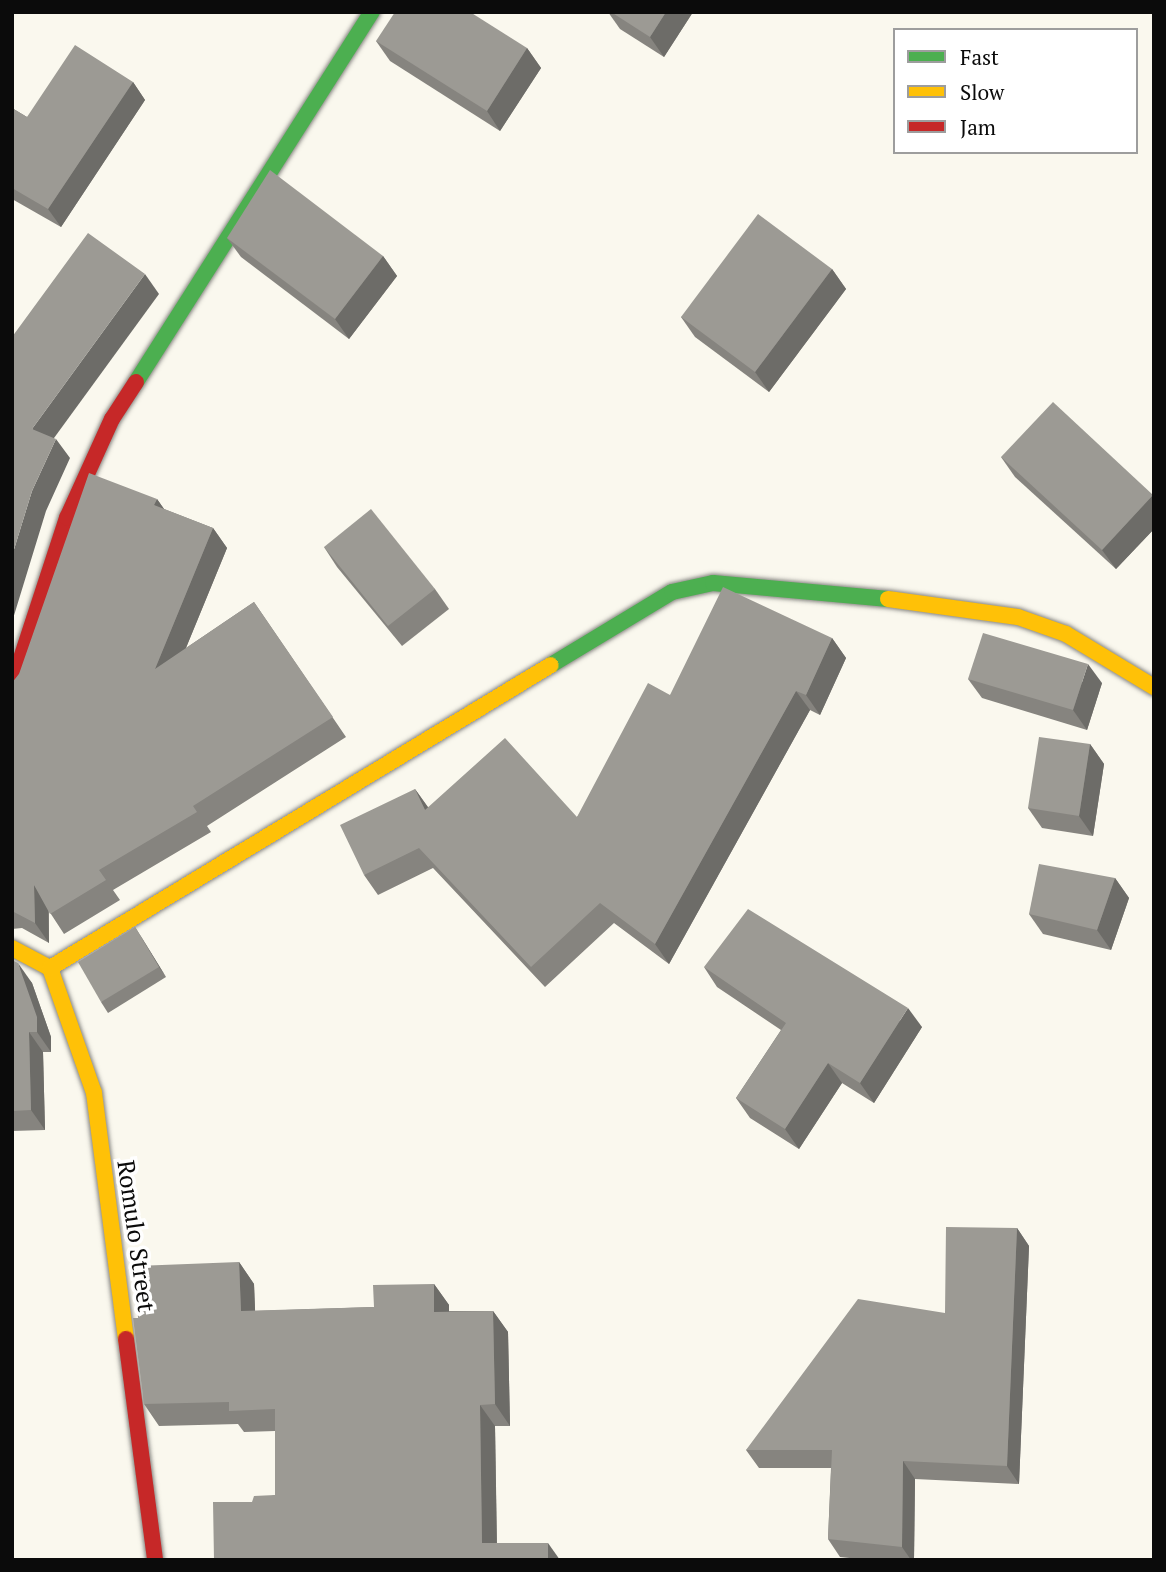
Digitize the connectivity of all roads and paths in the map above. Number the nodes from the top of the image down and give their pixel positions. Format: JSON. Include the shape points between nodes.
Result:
{"nodes":[{"id":1,"x":372,"y":12,"type":"edge"},
{"id":2,"x":12,"y":686,"type":"edge"},
{"id":3,"x":1154,"y":687,"type":"edge"},
{"id":4,"x":12,"y":948,"type":"edge"},
{"id":5,"x":50,"y":968,"type":"junction"},
{"id":6,"x":155,"y":1560,"type":"edge"}],
"edges":[{"from":1,"to":2,"type":"street","via":[[112,419],[67,518]]},
{"from":3,"to":5,"type":"street","via":[[1066,634],[1017,617],[952,605],[713,583],[672,592]]},
{"from":4,"to":5,"type":"street"},
{"from":5,"to":6,"type":"street","name":"Romulo Street","via":[[94,1093]]}]}
